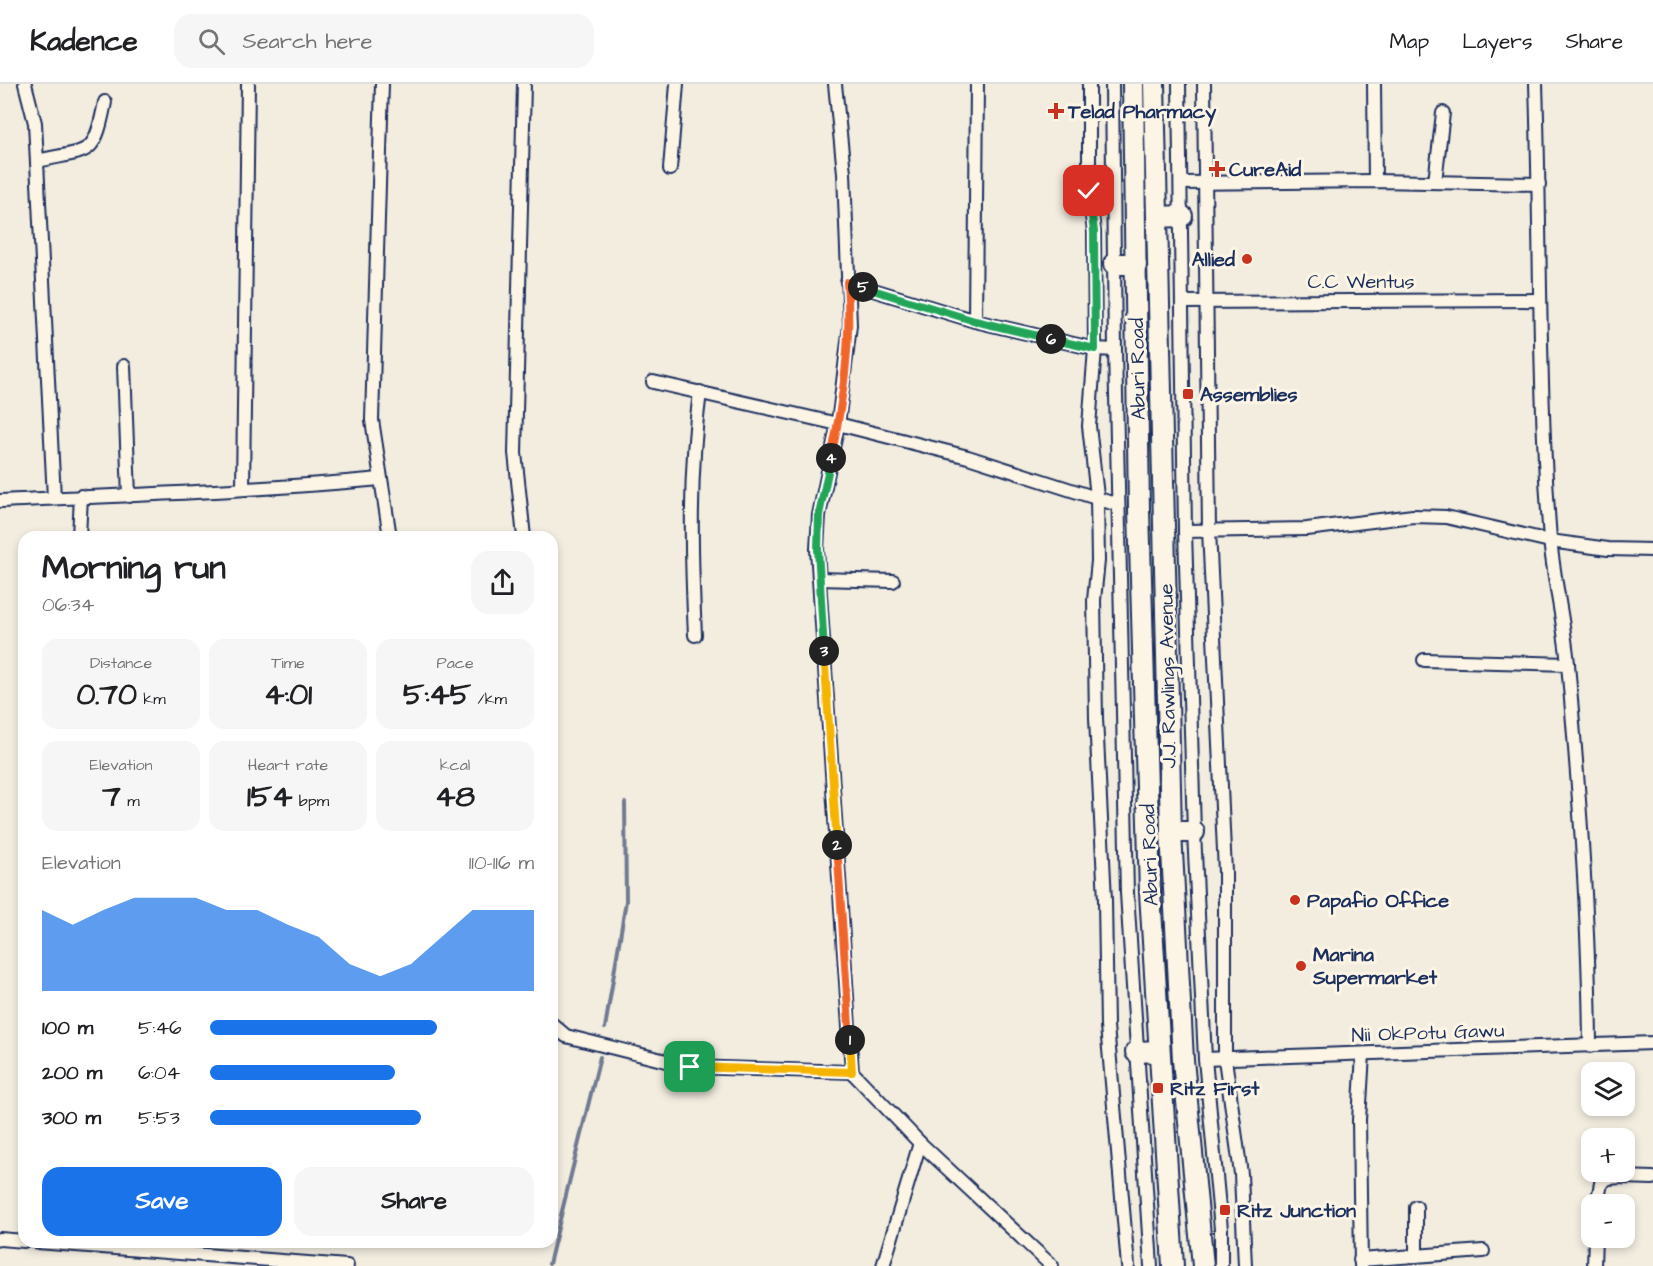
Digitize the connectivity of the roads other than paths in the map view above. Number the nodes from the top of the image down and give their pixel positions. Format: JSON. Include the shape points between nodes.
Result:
{"nodes":[{"id":1,"x":25,"y":84,"type":"edge"},
{"id":2,"x":248,"y":84,"type":"edge"},
{"id":3,"x":382,"y":84,"type":"edge"},
{"id":4,"x":524,"y":84,"type":"edge"},
{"id":5,"x":677,"y":84,"type":"edge"},
{"id":6,"x":835,"y":84,"type":"edge"},
{"id":7,"x":977,"y":84,"type":"edge"},
{"id":8,"x":1089,"y":84,"type":"edge"},
{"id":9,"x":1112,"y":84,"type":"edge"},
{"id":10,"x":1134,"y":84,"type":"edge"},
{"id":11,"x":1154,"y":84,"type":"edge"},
{"id":12,"x":1179,"y":84,"type":"edge"},
{"id":13,"x":1204,"y":84,"type":"edge"},
{"id":14,"x":1374,"y":84,"type":"edge"},
{"id":15,"x":1536,"y":84,"type":"edge"},
{"id":16,"x":105,"y":102,"type":"dead end"},
{"id":17,"x":1443,"y":113,"type":"dead end"},
{"id":18,"x":37,"y":161,"type":"junction"},
{"id":19,"x":670,"y":169,"type":"dead end"},
{"id":20,"x":1375,"y":181,"type":"junction"},
{"id":21,"x":1435,"y":182,"type":"junction"},
{"id":22,"x":1181,"y":183,"type":"junction"},
{"id":23,"x":1205,"y":183,"type":"junction"},
{"id":24,"x":1539,"y":184,"type":"junction"},
{"id":25,"x":1182,"y":216,"type":"junction"},
{"id":26,"x":1157,"y":217,"type":"junction"},
{"id":27,"x":1114,"y":264,"type":"junction"},
{"id":28,"x":1136,"y":264,"type":"junction"},
{"id":29,"x":847,"y":282,"type":"junction"},
{"id":30,"x":1540,"y":300,"type":"junction"},
{"id":31,"x":1183,"y":302,"type":"junction"},
{"id":32,"x":1206,"y":302,"type":"junction"},
{"id":33,"x":975,"y":321,"type":"junction"},
{"id":34,"x":1095,"y":349,"type":"junction"},
{"id":35,"x":1114,"y":350,"type":"junction"},
{"id":36,"x":124,"y":366,"type":"dead end"},
{"id":37,"x":653,"y":382,"type":"dead end"},
{"id":38,"x":700,"y":392,"type":"junction"},
{"id":39,"x":838,"y":424,"type":"junction"},
{"id":40,"x":380,"y":479,"type":"junction"},
{"id":41,"x":243,"y":488,"type":"junction"},
{"id":42,"x":81,"y":496,"type":"junction"},
{"id":43,"x":129,"y":496,"type":"junction"},
{"id":44,"x":1098,"y":496,"type":"junction"},
{"id":45,"x":54,"y":498,"type":"junction"},
{"id":46,"x":0,"y":501,"type":"edge"},
{"id":47,"x":1118,"y":505,"type":"junction"},
{"id":48,"x":1209,"y":530,"type":"junction"},
{"id":49,"x":79,"y":531,"type":"edge"},
{"id":50,"x":389,"y":531,"type":"edge"},
{"id":51,"x":523,"y":531,"type":"edge"},
{"id":52,"x":1185,"y":531,"type":"junction"},
{"id":53,"x":1550,"y":541,"type":"junction"},
{"id":54,"x":1653,"y":550,"type":"edge"},
{"id":55,"x":819,"y":579,"type":"junction"},
{"id":56,"x":893,"y":581,"type":"dead end"},
{"id":57,"x":695,"y":635,"type":"dead end"},
{"id":58,"x":1424,"y":660,"type":"dead end"},
{"id":59,"x":1568,"y":664,"type":"junction"},
{"id":60,"x":1171,"y":832,"type":"junction"},
{"id":61,"x":1194,"y":832,"type":"junction"},
{"id":62,"x":558,"y":1029,"type":"edge"},
{"id":63,"x":1653,"y":1043,"type":"edge"},
{"id":64,"x":1590,"y":1046,"type":"junction"},
{"id":65,"x":1159,"y":1051,"type":"junction"},
{"id":66,"x":1136,"y":1052,"type":"junction"},
{"id":67,"x":1363,"y":1054,"type":"junction"},
{"id":68,"x":1205,"y":1059,"type":"junction"},
{"id":69,"x":1225,"y":1059,"type":"junction"},
{"id":70,"x":852,"y":1072,"type":"junction"},
{"id":71,"x":920,"y":1143,"type":"junction"},
{"id":72,"x":1653,"y":1178,"type":"edge"},
{"id":73,"x":1599,"y":1194,"type":"edge"},
{"id":74,"x":1416,"y":1208,"type":"dead end"},
{"id":75,"x":0,"y":1239,"type":"edge"},
{"id":76,"x":18,"y":1240,"type":"edge"},
{"id":77,"x":133,"y":1248,"type":"edge"},
{"id":78,"x":1595,"y":1248,"type":"edge"},
{"id":79,"x":1483,"y":1251,"type":"dead end"},
{"id":80,"x":1416,"y":1256,"type":"junction"},
{"id":81,"x":1361,"y":1263,"type":"edge"},
{"id":82,"x":347,"y":1266,"type":"edge"},
{"id":83,"x":883,"y":1266,"type":"edge"},
{"id":84,"x":1052,"y":1266,"type":"edge"},
{"id":85,"x":1128,"y":1266,"type":"edge"},
{"id":86,"x":1151,"y":1266,"type":"edge"},
{"id":87,"x":1173,"y":1266,"type":"edge"},
{"id":88,"x":1203,"y":1266,"type":"edge"},
{"id":89,"x":1221,"y":1266,"type":"edge"},
{"id":90,"x":1245,"y":1266,"type":"edge"},
{"id":91,"x":1594,"y":1266,"type":"edge"}],
"edges":[{"from":1,"to":18,"type":"street","via":[[35,123]]},
{"from":2,"to":41,"type":"street"},
{"from":3,"to":40,"type":"street","via":[[372,420]]},
{"from":4,"to":51,"type":"street","via":[[515,453]]},
{"from":5,"to":19,"type":"street"},
{"from":6,"to":29,"type":"street","via":[[844,173]]},
{"from":7,"to":33,"type":"street"},
{"from":8,"to":34,"type":"street"},
{"from":9,"to":27,"type":"street"},
{"from":10,"to":28,"type":"highway","name":"Aburi Road"},
{"from":11,"to":26,"type":"highway","name":"J.J. Rawlings Avenue"},
{"from":12,"to":22,"type":"street"},
{"from":13,"to":23,"type":"street"},
{"from":14,"to":20,"type":"street"},
{"from":15,"to":24,"type":"street"},
{"from":16,"to":18,"type":"street","via":[[95,143],[87,150]]},
{"from":17,"to":21,"type":"street"},
{"from":18,"to":45,"type":"street"},
{"from":20,"to":21,"type":"street"},
{"from":20,"to":23,"type":"street"},
{"from":21,"to":24,"type":"street"},
{"from":22,"to":23,"type":"street"},
{"from":22,"to":25,"type":"street"},
{"from":23,"to":32,"type":"street"},
{"from":24,"to":30,"type":"street"},
{"from":25,"to":26,"type":"highway"},
{"from":25,"to":31,"type":"street"},
{"from":26,"to":60,"type":"highway","name":"J.J. Rawlings Avenue"},
{"from":27,"to":28,"type":"highway"},
{"from":27,"to":35,"type":"street"},
{"from":28,"to":65,"type":"highway","name":"Aburi Road","via":[[1150,893]]},
{"from":29,"to":33,"type":"street"},
{"from":29,"to":39,"type":"street","via":[[850,325]]},
{"from":30,"to":32,"type":"street","name":"C.C Wentus"},
{"from":30,"to":53,"type":"street"},
{"from":31,"to":32,"type":"street","name":"C.C Wentus"},
{"from":31,"to":52,"type":"street"},
{"from":32,"to":48,"type":"street"},
{"from":33,"to":34,"type":"street"},
{"from":34,"to":35,"type":"street"},
{"from":34,"to":44,"type":"street","via":[[1089,426]]},
{"from":35,"to":47,"type":"street"},
{"from":36,"to":43,"type":"street"},
{"from":37,"to":38,"type":"street"},
{"from":38,"to":39,"type":"street"},
{"from":38,"to":57,"type":"street","via":[[693,439],[690,542]]},
{"from":39,"to":44,"type":"street"},
{"from":39,"to":55,"type":"street","via":[[819,515]]},
{"from":40,"to":41,"type":"street"},
{"from":40,"to":50,"type":"street"},
{"from":41,"to":43,"type":"street"},
{"from":42,"to":43,"type":"street"},
{"from":42,"to":45,"type":"street"},
{"from":42,"to":49,"type":"street"},
{"from":44,"to":47,"type":"street"},
{"from":44,"to":85,"type":"street","via":[[1094,654],[1107,1026]]},
{"from":45,"to":46,"type":"street"},
{"from":47,"to":66,"type":"street","via":[[1127,893]]},
{"from":48,"to":52,"type":"street"},
{"from":48,"to":53,"type":"street","via":[[1307,529],[1413,516],[1446,517]]},
{"from":48,"to":69,"type":"street","via":[[1225,872]]},
{"from":52,"to":61,"type":"street"},
{"from":53,"to":54,"type":"street"},
{"from":53,"to":59,"type":"street"},
{"from":55,"to":56,"type":"street"},
{"from":55,"to":70,"type":"street"},
{"from":58,"to":59,"type":"street"},
{"from":59,"to":64,"type":"street"},
{"from":60,"to":61,"type":"highway"},
{"from":60,"to":88,"type":"highway","name":"J.J. Rawlings Avenue","via":[[1183,1060]]},
{"from":61,"to":68,"type":"street"},
{"from":62,"to":70,"type":"street","via":[[566,1036],[690,1067]]},
{"from":63,"to":64,"type":"street","name":"Nii OkPotu Gawu"},
{"from":64,"to":67,"type":"street","name":"Nii OkPotu Gawu"},
{"from":65,"to":66,"type":"highway"},
{"from":65,"to":87,"type":"highway","name":"Aburi Road"},
{"from":66,"to":86,"type":"street"},
{"from":67,"to":69,"type":"street","name":"Nii OkPotu Gawu"},
{"from":67,"to":81,"type":"street","via":[[1359,1120]]},
{"from":68,"to":69,"type":"street","name":"Nii OkPotu Gawu"},
{"from":68,"to":89,"type":"street"},
{"from":69,"to":90,"type":"street","via":[[1241,1174]]},
{"from":70,"to":71,"type":"street"},
{"from":71,"to":83,"type":"street"},
{"from":71,"to":84,"type":"street"},
{"from":72,"to":73,"type":"street","via":[[1608,1178],[1601,1183]]},
{"from":74,"to":80,"type":"street"},
{"from":75,"to":76,"type":"street"},
{"from":77,"to":82,"type":"street"},
{"from":78,"to":91,"type":"street"},
{"from":79,"to":80,"type":"street"},
{"from":80,"to":81,"type":"street"}]}
